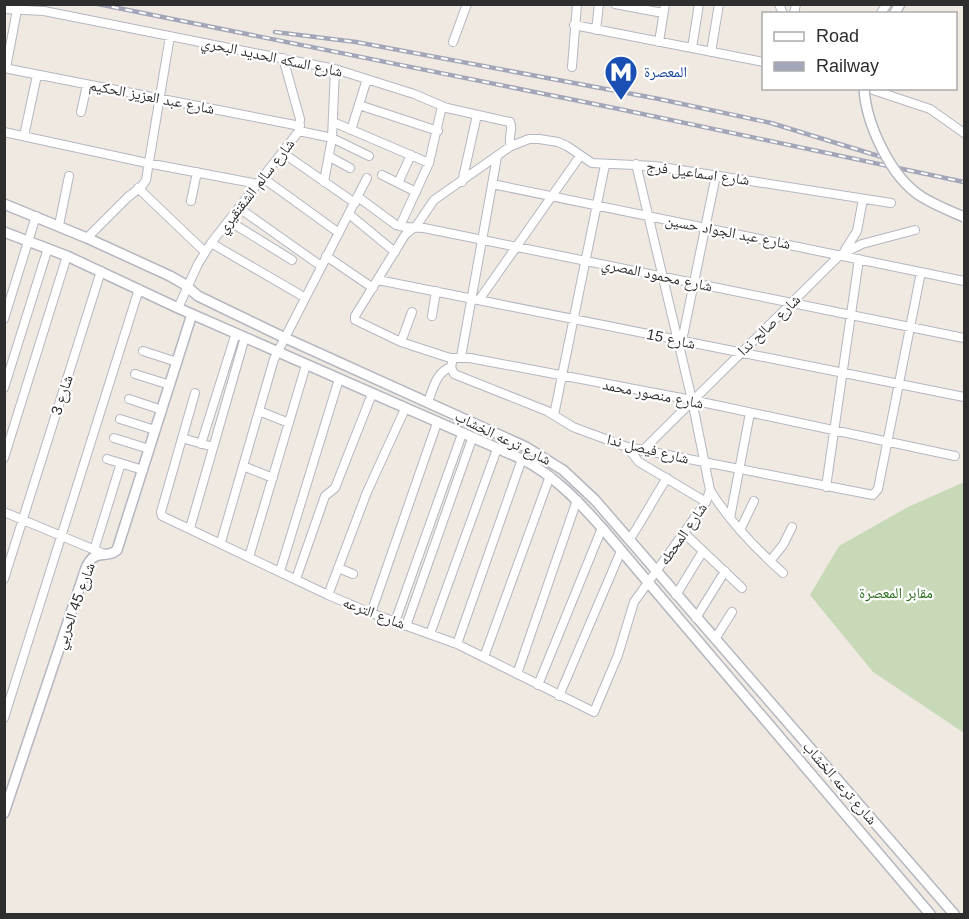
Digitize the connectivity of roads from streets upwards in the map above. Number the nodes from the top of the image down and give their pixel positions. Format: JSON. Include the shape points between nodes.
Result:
{"nodes":[{"id":1,"x":467,"y":4,"type":"edge"},
{"id":2,"x":577,"y":4,"type":"edge"},
{"id":3,"x":599,"y":4,"type":"edge"},
{"id":4,"x":615,"y":4,"type":"edge"},
{"id":5,"x":699,"y":4,"type":"edge"},
{"id":6,"x":719,"y":4,"type":"edge"},
{"id":7,"x":4,"y":9,"type":"edge"},
{"id":8,"x":664,"y":9,"type":"edge"},
{"id":9,"x":17,"y":10,"type":"junction"},
{"id":10,"x":574,"y":25,"type":"junction"},
{"id":11,"x":596,"y":30,"type":"junction"},
{"id":12,"x":170,"y":36,"type":"junction"},
{"id":13,"x":453,"y":42,"type":"dead end"},
{"id":14,"x":659,"y":42,"type":"junction"},
{"id":15,"x":692,"y":48,"type":"junction"},
{"id":16,"x":711,"y":52,"type":"junction"},
{"id":17,"x":283,"y":58,"type":"junction"},
{"id":18,"x":762,"y":62,"type":"edge"},
{"id":19,"x":572,"y":67,"type":"dead end"},
{"id":20,"x":5,"y":68,"type":"edge"},
{"id":21,"x":335,"y":69,"type":"junction"},
{"id":22,"x":37,"y":75,"type":"junction"},
{"id":23,"x":367,"y":79,"type":"junction"},
{"id":24,"x":87,"y":85,"type":"junction"},
{"id":25,"x":866,"y":90,"type":"edge"},
{"id":26,"x":872,"y":90,"type":"edge"},
{"id":27,"x":159,"y":99,"type":"junction"},
{"id":28,"x":359,"y":105,"type":"junction"},
{"id":29,"x":442,"y":106,"type":"junction"},
{"id":30,"x":81,"y":112,"type":"dead end"},
{"id":31,"x":477,"y":115,"type":"junction"},
{"id":32,"x":333,"y":123,"type":"junction"},
{"id":33,"x":299,"y":128,"type":"junction"},
{"id":34,"x":351,"y":130,"type":"junction"},
{"id":35,"x":438,"y":131,"type":"junction"},
{"id":36,"x":4,"y":132,"type":"edge"},
{"id":37,"x":964,"y":133,"type":"edge"},
{"id":38,"x":24,"y":136,"type":"junction"},
{"id":39,"x":332,"y":138,"type":"junction"},
{"id":40,"x":511,"y":146,"type":"junction"},
{"id":41,"x":283,"y":153,"type":"junction"},
{"id":42,"x":411,"y":155,"type":"junction"},
{"id":43,"x":369,"y":156,"type":"dead end"},
{"id":44,"x":580,"y":156,"type":"junction"},
{"id":45,"x":497,"y":157,"type":"junction"},
{"id":46,"x":330,"y":158,"type":"junction"},
{"id":47,"x":147,"y":163,"type":"junction"},
{"id":48,"x":429,"y":163,"type":"junction"},
{"id":49,"x":636,"y":164,"type":"junction"},
{"id":50,"x":605,"y":165,"type":"junction"},
{"id":51,"x":350,"y":168,"type":"dead end"},
{"id":52,"x":197,"y":172,"type":"junction"},
{"id":53,"x":382,"y":175,"type":"dead end"},
{"id":54,"x":716,"y":175,"type":"junction"},
{"id":55,"x":69,"y":176,"type":"dead end"},
{"id":56,"x":367,"y":178,"type":"dead end"},
{"id":57,"x":261,"y":181,"type":"junction"},
{"id":58,"x":324,"y":182,"type":"junction"},
{"id":59,"x":462,"y":182,"type":"junction"},
{"id":60,"x":398,"y":183,"type":"junction"},
{"id":61,"x":492,"y":184,"type":"junction"},
{"id":62,"x":138,"y":188,"type":"junction"},
{"id":63,"x":416,"y":192,"type":"junction"},
{"id":64,"x":551,"y":196,"type":"junction"},
{"id":65,"x":863,"y":199,"type":"junction"},
{"id":66,"x":356,"y":200,"type":"junction"},
{"id":67,"x":191,"y":201,"type":"dead end"},
{"id":68,"x":891,"y":203,"type":"dead end"},
{"id":69,"x":4,"y":204,"type":"edge"},
{"id":70,"x":597,"y":206,"type":"junction"},
{"id":71,"x":239,"y":208,"type":"junction"},
{"id":72,"x":349,"y":214,"type":"junction"},
{"id":73,"x":36,"y":216,"type":"junction"},
{"id":74,"x":649,"y":216,"type":"junction"},
{"id":75,"x":964,"y":217,"type":"edge"},
{"id":76,"x":229,"y":220,"type":"junction"},
{"id":77,"x":58,"y":225,"type":"junction"},
{"id":78,"x":400,"y":226,"type":"junction"},
{"id":79,"x":415,"y":227,"type":"junction"},
{"id":80,"x":705,"y":228,"type":"junction"},
{"id":81,"x":915,"y":230,"type":"dead end"},
{"id":82,"x":4,"y":232,"type":"edge"},
{"id":83,"x":339,"y":233,"type":"junction"},
{"id":84,"x":87,"y":238,"type":"junction"},
{"id":85,"x":29,"y":240,"type":"junction"},
{"id":86,"x":482,"y":240,"type":"junction"},
{"id":87,"x":211,"y":243,"type":"junction"},
{"id":88,"x":516,"y":247,"type":"junction"},
{"id":89,"x":48,"y":248,"type":"junction"},
{"id":90,"x":205,"y":252,"type":"junction"},
{"id":91,"x":395,"y":252,"type":"junction"},
{"id":92,"x":840,"y":255,"type":"junction"},
{"id":93,"x":67,"y":256,"type":"junction"},
{"id":94,"x":326,"y":256,"type":"junction"},
{"id":95,"x":859,"y":259,"type":"junction"},
{"id":96,"x":292,"y":260,"type":"dead end"},
{"id":97,"x":587,"y":261,"type":"junction"},
{"id":98,"x":321,"y":266,"type":"junction"},
{"id":99,"x":101,"y":271,"type":"junction"},
{"id":100,"x":921,"y":272,"type":"junction"},
{"id":101,"x":663,"y":276,"type":"junction"},
{"id":102,"x":378,"y":280,"type":"junction"},
{"id":103,"x":964,"y":281,"type":"edge"},
{"id":104,"x":694,"y":283,"type":"junction"},
{"id":105,"x":188,"y":286,"type":"junction"},
{"id":106,"x":373,"y":288,"type":"junction"},
{"id":107,"x":139,"y":289,"type":"junction"},
{"id":108,"x":436,"y":291,"type":"junction"},
{"id":109,"x":304,"y":297,"type":"junction"},
{"id":110,"x":475,"y":299,"type":"junction"},
{"id":111,"x":791,"y":303,"type":"junction"},
{"id":112,"x":178,"y":308,"type":"junction"},
{"id":113,"x":412,"y":312,"type":"dead end"},
{"id":114,"x":192,"y":314,"type":"junction"},
{"id":115,"x":851,"y":315,"type":"junction"},
{"id":116,"x":432,"y":316,"type":"dead end"},
{"id":117,"x":4,"y":319,"type":"edge"},
{"id":118,"x":575,"y":319,"type":"junction"},
{"id":119,"x":910,"y":327,"type":"junction"},
{"id":120,"x":236,"y":333,"type":"junction"},
{"id":121,"x":245,"y":337,"type":"junction"},
{"id":122,"x":284,"y":337,"type":"junction"},
{"id":123,"x":964,"y":338,"type":"edge"},
{"id":124,"x":680,"y":340,"type":"junction"},
{"id":125,"x":400,"y":342,"type":"junction"},
{"id":126,"x":143,"y":351,"type":"dead end"},
{"id":127,"x":277,"y":352,"type":"junction"},
{"id":128,"x":740,"y":353,"type":"junction"},
{"id":129,"x":457,"y":357,"type":"junction"},
{"id":130,"x":177,"y":362,"type":"junction"},
{"id":131,"x":306,"y":365,"type":"junction"},
{"id":132,"x":451,"y":367,"type":"junction"},
{"id":133,"x":843,"y":373,"type":"junction"},
{"id":134,"x":135,"y":374,"type":"dead end"},
{"id":135,"x":562,"y":377,"type":"junction"},
{"id":136,"x":339,"y":380,"type":"junction"},
{"id":137,"x":899,"y":384,"type":"junction"},
{"id":138,"x":170,"y":385,"type":"junction"},
{"id":139,"x":4,"y":388,"type":"edge"},
{"id":140,"x":195,"y":393,"type":"dead end"},
{"id":141,"x":372,"y":394,"type":"junction"},
{"id":142,"x":964,"y":397,"type":"edge"},
{"id":143,"x":129,"y":399,"type":"dead end"},
{"id":144,"x":692,"y":400,"type":"junction"},
{"id":145,"x":428,"y":402,"type":"junction"},
{"id":146,"x":405,"y":409,"type":"junction"},
{"id":147,"x":162,"y":410,"type":"junction"},
{"id":148,"x":259,"y":411,"type":"junction"},
{"id":149,"x":750,"y":413,"type":"junction"},
{"id":150,"x":554,"y":415,"type":"junction"},
{"id":151,"x":120,"y":419,"type":"dead end"},
{"id":152,"x":289,"y":423,"type":"junction"},
{"id":153,"x":437,"y":423,"type":"junction"},
{"id":154,"x":155,"y":430,"type":"junction"},
{"id":155,"x":834,"y":431,"type":"junction"},
{"id":156,"x":462,"y":434,"type":"junction"},
{"id":157,"x":114,"y":438,"type":"dead end"},
{"id":158,"x":182,"y":438,"type":"junction"},
{"id":159,"x":472,"y":439,"type":"junction"},
{"id":160,"x":887,"y":442,"type":"junction"},
{"id":161,"x":201,"y":444,"type":"junction"},
{"id":162,"x":213,"y":447,"type":"junction"},
{"id":163,"x":627,"y":447,"type":"junction"},
{"id":164,"x":149,"y":449,"type":"junction"},
{"id":165,"x":497,"y":449,"type":"junction"},
{"id":166,"x":642,"y":451,"type":"junction"},
{"id":167,"x":955,"y":456,"type":"dead end"},
{"id":168,"x":4,"y":458,"type":"edge"},
{"id":169,"x":107,"y":459,"type":"dead end"},
{"id":170,"x":522,"y":459,"type":"junction"},
{"id":171,"x":121,"y":463,"type":"junction"},
{"id":172,"x":705,"y":463,"type":"junction"},
{"id":173,"x":243,"y":466,"type":"junction"},
{"id":174,"x":143,"y":470,"type":"junction"},
{"id":175,"x":739,"y":470,"type":"junction"},
{"id":176,"x":550,"y":476,"type":"junction"},
{"id":177,"x":273,"y":478,"type":"junction"},
{"id":178,"x":666,"y":478,"type":"junction"},
{"id":179,"x":826,"y":486,"type":"junction"},
{"id":180,"x":710,"y":490,"type":"junction"},
{"id":181,"x":577,"y":500,"type":"junction"},
{"id":182,"x":754,"y":501,"type":"dead end"},
{"id":183,"x":706,"y":502,"type":"junction"},
{"id":184,"x":4,"y":512,"type":"edge"},
{"id":185,"x":730,"y":518,"type":"junction"},
{"id":186,"x":22,"y":519,"type":"junction"},
{"id":187,"x":792,"y":527,"type":"dead end"},
{"id":188,"x":190,"y":528,"type":"junction"},
{"id":189,"x":602,"y":528,"type":"junction"},
{"id":190,"x":740,"y":530,"type":"junction"},
{"id":191,"x":684,"y":533,"type":"junction"},
{"id":192,"x":62,"y":536,"type":"junction"},
{"id":193,"x":629,"y":540,"type":"junction"},
{"id":194,"x":220,"y":542,"type":"junction"},
{"id":195,"x":621,"y":551,"type":"junction"},
{"id":196,"x":703,"y":551,"type":"junction"},
{"id":197,"x":98,"y":552,"type":"junction"},
{"id":198,"x":249,"y":556,"type":"junction"},
{"id":199,"x":770,"y":561,"type":"junction"},
{"id":200,"x":338,"y":568,"type":"junction"},
{"id":201,"x":280,"y":571,"type":"junction"},
{"id":202,"x":724,"y":571,"type":"junction"},
{"id":203,"x":656,"y":572,"type":"junction"},
{"id":204,"x":783,"y":573,"type":"dead end"},
{"id":205,"x":353,"y":574,"type":"dead end"},
{"id":206,"x":4,"y":579,"type":"edge"},
{"id":207,"x":296,"y":579,"type":"junction"},
{"id":208,"x":648,"y":584,"type":"junction"},
{"id":209,"x":742,"y":588,"type":"dead end"},
{"id":210,"x":328,"y":595,"type":"junction"},
{"id":211,"x":676,"y":595,"type":"junction"},
{"id":212,"x":732,"y":612,"type":"dead end"},
{"id":213,"x":371,"y":613,"type":"junction"},
{"id":214,"x":696,"y":618,"type":"junction"},
{"id":215,"x":395,"y":622,"type":"junction"},
{"id":216,"x":406,"y":626,"type":"junction"},
{"id":217,"x":430,"y":634,"type":"junction"},
{"id":218,"x":715,"y":639,"type":"junction"},
{"id":219,"x":457,"y":644,"type":"junction"},
{"id":220,"x":484,"y":657,"type":"junction"},
{"id":221,"x":517,"y":674,"type":"junction"},
{"id":222,"x":538,"y":685,"type":"junction"},
{"id":223,"x":559,"y":696,"type":"junction"},
{"id":224,"x":590,"y":711,"type":"joint"},
{"id":225,"x":4,"y":718,"type":"edge"},
{"id":226,"x":799,"y":735,"type":"junction"},
{"id":227,"x":786,"y":746,"type":"junction"},
{"id":228,"x":4,"y":813,"type":"edge"},
{"id":229,"x":930,"y":915,"type":"edge"},
{"id":230,"x":954,"y":915,"type":"edge"}],
"edges":[{"from":1,"to":13,"type":"street"},
{"from":2,"to":10,"type":"street"},
{"from":3,"to":11,"type":"street"},
{"from":4,"to":8,"type":"street"},
{"from":5,"to":15,"type":"street"},
{"from":6,"to":16,"type":"street"},
{"from":7,"to":9,"type":"street","name":"شارع السكه الحديد البحري"},
{"from":8,"to":14,"type":"street"},
{"from":9,"to":12,"type":"street","name":"شارع السكه الحديد البحري","via":[[44,11]]},
{"from":9,"to":20,"type":"street"},
{"from":10,"to":11,"type":"street"},
{"from":10,"to":19,"type":"street"},
{"from":11,"to":14,"type":"street"},
{"from":12,"to":17,"type":"street","name":"شارع السكه الحديد البحري"},
{"from":12,"to":27,"type":"street"},
{"from":14,"to":15,"type":"street"},
{"from":15,"to":16,"type":"street"},
{"from":16,"to":18,"type":"street"},
{"from":17,"to":21,"type":"street","name":"شارع السكه الحديد البحري"},
{"from":17,"to":33,"type":"street","name":"شارع سالم الشقنقيري"},
{"from":20,"to":22,"type":"street","name":"شارع عبد العزيز الحكيم"},
{"from":21,"to":23,"type":"street","name":"شارع السكه الحديد البحري"},
{"from":21,"to":32,"type":"street"},
{"from":22,"to":24,"type":"street","name":"شارع عبد العزيز الحكيم"},
{"from":22,"to":38,"type":"street"},
{"from":23,"to":28,"type":"street"},
{"from":23,"to":29,"type":"street","name":"شارع السكه الحديد البحري"},
{"from":24,"to":27,"type":"street","name":"شارع عبد العزيز الحكيم"},
{"from":24,"to":30,"type":"street"},
{"from":25,"to":75,"type":"street","bridge":true,"via":[[865,104],[872,127],[891,164],[921,196]]},
{"from":26,"to":37,"type":"street","via":[[930,109]]},
{"from":27,"to":33,"type":"street","name":"شارع عبد العزيز الحكيم"},
{"from":27,"to":47,"type":"street"},
{"from":28,"to":34,"type":"street"},
{"from":28,"to":35,"type":"street"},
{"from":29,"to":31,"type":"street","name":"شارع السكه الحديد البحري"},
{"from":29,"to":35,"type":"street"},
{"from":31,"to":40,"type":"street","name":"شارع السكه الحديد البحري","via":[[511,123]]},
{"from":31,"to":59,"type":"street"},
{"from":32,"to":34,"type":"street"},
{"from":32,"to":39,"type":"street"},
{"from":33,"to":39,"type":"street","name":"شارع عبد العزيز الحكيم"},
{"from":33,"to":41,"type":"street","name":"شارع سالم الشقنقيري"},
{"from":34,"to":42,"type":"street"},
{"from":35,"to":48,"type":"street"},
{"from":36,"to":38,"type":"street"},
{"from":38,"to":47,"type":"street"},
{"from":39,"to":43,"type":"street","name":"شارع عبد العزيز الحكيم"},
{"from":39,"to":46,"type":"street"},
{"from":40,"to":44,"type":"street","name":"شارع اسماعيل فرج","via":[[529,139],[549,140]]},
{"from":40,"to":45,"type":"street"},
{"from":41,"to":57,"type":"street","name":"شارع سالم الشقنقيري"},
{"from":41,"to":58,"type":"street"},
{"from":42,"to":48,"type":"street"},
{"from":42,"to":60,"type":"street"},
{"from":44,"to":50,"type":"street","name":"شارع اسماعيل فرج"},
{"from":44,"to":64,"type":"street"},
{"from":45,"to":59,"type":"street"},
{"from":45,"to":61,"type":"street"},
{"from":46,"to":51,"type":"street"},
{"from":46,"to":58,"type":"street"},
{"from":47,"to":52,"type":"street"},
{"from":47,"to":62,"type":"street","via":[[146,180]]},
{"from":48,"to":63,"type":"street"},
{"from":49,"to":50,"type":"street","name":"شارع اسماعيل فرج"},
{"from":49,"to":54,"type":"street","name":"شارع اسماعيل فرج"},
{"from":49,"to":74,"type":"street","name":"شارع المحطه"},
{"from":50,"to":70,"type":"street"},
{"from":52,"to":57,"type":"street"},
{"from":52,"to":67,"type":"street"},
{"from":53,"to":60,"type":"street"},
{"from":54,"to":65,"type":"street","name":"شارع اسماعيل فرج"},
{"from":54,"to":80,"type":"street"},
{"from":55,"to":77,"type":"street"},
{"from":56,"to":66,"type":"street"},
{"from":57,"to":71,"type":"street","name":"شارع سالم الشقنقيري"},
{"from":57,"to":83,"type":"street"},
{"from":58,"to":66,"type":"street"},
{"from":59,"to":79,"type":"street","via":[[434,200]]},
{"from":60,"to":63,"type":"street"},
{"from":61,"to":64,"type":"street","name":"شارع عبد الجواد حسين"},
{"from":61,"to":86,"type":"street"},
{"from":62,"to":84,"type":"street"},
{"from":62,"to":90,"type":"street"},
{"from":63,"to":78,"type":"street"},
{"from":64,"to":70,"type":"street","name":"شارع عبد الجواد حسين"},
{"from":64,"to":88,"type":"street"},
{"from":65,"to":68,"type":"street","name":"شارع اسماعيل فرج"},
{"from":65,"to":92,"type":"street","via":[[855,237]]},
{"from":66,"to":72,"type":"street"},
{"from":66,"to":78,"type":"street"},
{"from":69,"to":73,"type":"street","name":"شارع ترعه الخشاب"},
{"from":70,"to":74,"type":"street","name":"شارع عبد الجواد حسين"},
{"from":70,"to":97,"type":"street"},
{"from":71,"to":76,"type":"street","name":"شارع سالم الشقنقيري"},
{"from":71,"to":98,"type":"street"},
{"from":72,"to":83,"type":"street"},
{"from":72,"to":91,"type":"street"},
{"from":73,"to":77,"type":"street","name":"شارع ترعه الخشاب"},
{"from":73,"to":85,"type":"street"},
{"from":74,"to":80,"type":"street","name":"شارع عبد الجواد حسين"},
{"from":74,"to":101,"type":"street","name":"شارع المحطه"},
{"from":76,"to":87,"type":"street","name":"شارع سالم الشقنقيري"},
{"from":76,"to":96,"type":"street"},
{"from":77,"to":84,"type":"street","name":"شارع ترعه الخشاب"},
{"from":78,"to":79,"type":"street","name":"شارع محمود المصري"},
{"from":79,"to":86,"type":"street","name":"شارع محمود المصري"},
{"from":79,"to":91,"type":"street"},
{"from":80,"to":92,"type":"street","name":"شارع عبد الجواد حسين"},
{"from":80,"to":104,"type":"street"},
{"from":81,"to":92,"type":"street","name":"شارع صالح ندا","via":[[862,244]]},
{"from":82,"to":85,"type":"street","name":"شارع ترعه الخشاب"},
{"from":83,"to":94,"type":"street"},
{"from":84,"to":105,"type":"street","name":"شارع ترعه الخشاب"},
{"from":85,"to":89,"type":"street","name":"شارع ترعه الخشاب"},
{"from":85,"to":117,"type":"street"},
{"from":86,"to":88,"type":"street","name":"شارع محمود المصري"},
{"from":86,"to":110,"type":"street"},
{"from":87,"to":90,"type":"street","name":"شارع سالم الشقنقيري"},
{"from":87,"to":109,"type":"street"},
{"from":88,"to":97,"type":"street","name":"شارع محمود المصري"},
{"from":88,"to":110,"type":"street"},
{"from":89,"to":93,"type":"street","name":"شارع ترعه الخشاب"},
{"from":89,"to":139,"type":"street"},
{"from":90,"to":105,"type":"street","name":"شارع سالم الشقنقيري"},
{"from":91,"to":102,"type":"street"},
{"from":92,"to":95,"type":"street","name":"شارع عبد الجواد حسين"},
{"from":92,"to":111,"type":"street","name":"شارع صالح ندا"},
{"from":93,"to":99,"type":"street","name":"شارع ترعه الخشاب"},
{"from":93,"to":168,"type":"street"},
{"from":94,"to":98,"type":"street"},
{"from":94,"to":106,"type":"street"},
{"from":95,"to":100,"type":"street","name":"شارع عبد الجواد حسين"},
{"from":95,"to":115,"type":"street"},
{"from":97,"to":101,"type":"street","name":"شارع محمود المصري"},
{"from":97,"to":118,"type":"street"},
{"from":98,"to":109,"type":"street"},
{"from":99,"to":107,"type":"street","name":"شارع ترعه الخشاب"},
{"from":99,"to":186,"type":"street","name":"شارع 3"},
{"from":100,"to":103,"type":"street","name":"شارع عبد الجواد حسين"},
{"from":100,"to":119,"type":"street"},
{"from":101,"to":104,"type":"street","name":"شارع محمود المصري"},
{"from":101,"to":124,"type":"street","name":"شارع المحطه"},
{"from":102,"to":106,"type":"street"},
{"from":102,"to":108,"type":"street","name":"شارع 15"},
{"from":104,"to":111,"type":"street","name":"شارع محمود المصري"},
{"from":104,"to":124,"type":"street"},
{"from":105,"to":112,"type":"street","name":"شارع سالم الشقنقيري"},
{"from":105,"to":122,"type":"street","name":"شارع ترعه الخشاب","via":[[198,296]]},
{"from":106,"to":125,"type":"street","name":"شارع منصور محمد","via":[[355,320]]},
{"from":107,"to":112,"type":"street","name":"شارع ترعه الخشاب"},
{"from":107,"to":192,"type":"street"},
{"from":108,"to":110,"type":"street","name":"شارع 15"},
{"from":108,"to":116,"type":"street"},
{"from":109,"to":122,"type":"street"},
{"from":110,"to":118,"type":"street","name":"شارع 15"},
{"from":110,"to":129,"type":"street"},
{"from":111,"to":115,"type":"street","name":"شارع محمود المصري"},
{"from":111,"to":128,"type":"street","name":"شارع صالح ندا"},
{"from":112,"to":114,"type":"street","name":"شارع ترعه الخشاب"},
{"from":113,"to":125,"type":"street"},
{"from":114,"to":120,"type":"street","name":"شارع ترعه الخشاب"},
{"from":114,"to":130,"type":"street","name":"شارع 45 الحربي"},
{"from":115,"to":119,"type":"street","name":"شارع محمود المصري"},
{"from":115,"to":133,"type":"street"},
{"from":118,"to":124,"type":"street","name":"شارع 15"},
{"from":118,"to":135,"type":"street"},
{"from":119,"to":123,"type":"street","name":"شارع محمود المصري"},
{"from":119,"to":137,"type":"street"},
{"from":120,"to":121,"type":"street","name":"شارع ترعه الخشاب"},
{"from":120,"to":161,"type":"street"},
{"from":121,"to":127,"type":"street","name":"شارع ترعه الخشاب"},
{"from":121,"to":162,"type":"street"},
{"from":122,"to":127,"type":"street"},
{"from":122,"to":145,"type":"street","name":"شارع ترعه الخشاب"},
{"from":124,"to":128,"type":"street","name":"شارع 15"},
{"from":124,"to":144,"type":"street","name":"شارع المحطه"},
{"from":125,"to":129,"type":"street","name":"شارع منصور محمد"},
{"from":126,"to":130,"type":"street"},
{"from":127,"to":131,"type":"street","name":"شارع ترعه الخشاب"},
{"from":127,"to":148,"type":"street"},
{"from":128,"to":133,"type":"street","name":"شارع 15"},
{"from":128,"to":144,"type":"street","name":"شارع صالح ندا"},
{"from":129,"to":132,"type":"street"},
{"from":129,"to":135,"type":"street","name":"شارع منصور محمد"},
{"from":130,"to":138,"type":"street","name":"شارع 45 الحربي"},
{"from":131,"to":136,"type":"street","name":"شارع ترعه الخشاب"},
{"from":131,"to":152,"type":"street"},
{"from":132,"to":145,"type":"street","via":[[439,375]]},
{"from":132,"to":150,"type":"street","name":"شارع فيصل ندا","via":[[454,374]]},
{"from":133,"to":137,"type":"street","name":"شارع 15"},
{"from":133,"to":155,"type":"street"},
{"from":134,"to":138,"type":"street"},
{"from":135,"to":144,"type":"street","name":"شارع منصور محمد"},
{"from":135,"to":150,"type":"street"},
{"from":136,"to":141,"type":"street","name":"شارع ترعه الخشاب"},
{"from":136,"to":201,"type":"street"},
{"from":137,"to":142,"type":"street","name":"شارع 15"},
{"from":137,"to":160,"type":"street"},
{"from":138,"to":147,"type":"street","name":"شارع 45 الحربي"},
{"from":140,"to":158,"type":"street"},
{"from":141,"to":146,"type":"street","name":"شارع ترعه الخشاب"},
{"from":141,"to":207,"type":"street","via":[[335,489],[325,496]]},
{"from":143,"to":147,"type":"street"},
{"from":144,"to":149,"type":"street","name":"شارع منصور محمد"},
{"from":144,"to":166,"type":"street","name":"شارع صالح ندا"},
{"from":144,"to":172,"type":"street","name":"شارع المحطه"},
{"from":145,"to":193,"type":"street","name":"شارع ترعه الخشاب","via":[[545,457],[580,484]]},
{"from":146,"to":153,"type":"street","name":"شارع ترعه الخشاب"},
{"from":146,"to":200,"type":"street"},
{"from":147,"to":154,"type":"street","name":"شارع 45 الحربي"},
{"from":148,"to":152,"type":"street"},
{"from":148,"to":173,"type":"street"},
{"from":149,"to":155,"type":"street","name":"شارع منصور محمد"},
{"from":149,"to":175,"type":"street"},
{"from":150,"to":163,"type":"street","name":"شارع فيصل ندا","via":[[573,427]]},
{"from":151,"to":154,"type":"street"},
{"from":152,"to":177,"type":"street"},
{"from":153,"to":156,"type":"street","name":"شارع ترعه الخشاب"},
{"from":153,"to":213,"type":"street"},
{"from":154,"to":164,"type":"street","name":"شارع 45 الحربي"},
{"from":155,"to":160,"type":"street","name":"شارع منصور محمد"},
{"from":155,"to":179,"type":"street"},
{"from":156,"to":159,"type":"street","name":"شارع ترعه الخشاب"},
{"from":156,"to":215,"type":"street"},
{"from":157,"to":164,"type":"street"},
{"from":158,"to":161,"type":"street"},
{"from":158,"to":188,"type":"street","name":"شارع الترعه","via":[[161,512],[162,516]]},
{"from":159,"to":165,"type":"street","name":"شارع ترعه الخشاب"},
{"from":159,"to":216,"type":"street"},
{"from":160,"to":167,"type":"street","name":"شارع منصور محمد"},
{"from":160,"to":179,"type":"street","name":"شارع فيصل ندا","via":[[878,491],[870,495]]},
{"from":161,"to":162,"type":"street"},
{"from":162,"to":188,"type":"street"},
{"from":163,"to":166,"type":"street","name":"شارع فيصل ندا"},
{"from":163,"to":178,"type":"street","via":[[639,462]]},
{"from":164,"to":174,"type":"street","name":"شارع 45 الحربي"},
{"from":165,"to":170,"type":"street","name":"شارع ترعه الخشاب"},
{"from":165,"to":217,"type":"street"},
{"from":166,"to":172,"type":"street","name":"شارع فيصل ندا"},
{"from":169,"to":171,"type":"street"},
{"from":170,"to":176,"type":"street","name":"شارع ترعه الخشاب"},
{"from":170,"to":219,"type":"street"},
{"from":171,"to":174,"type":"street"},
{"from":171,"to":197,"type":"street"},
{"from":172,"to":175,"type":"street","name":"شارع فيصل ندا"},
{"from":172,"to":180,"type":"street","name":"شارع المحطه"},
{"from":173,"to":177,"type":"street"},
{"from":173,"to":194,"type":"street"},
{"from":174,"to":197,"type":"street","name":"شارع 45 الحربي","via":[[117,550],[112,554]]},
{"from":175,"to":179,"type":"street","name":"شارع فيصل ندا"},
{"from":175,"to":185,"type":"street"},
{"from":176,"to":181,"type":"street","name":"شارع ترعه الخشاب"},
{"from":176,"to":220,"type":"street"},
{"from":177,"to":198,"type":"street"},
{"from":178,"to":183,"type":"street"},
{"from":178,"to":193,"type":"street"},
{"from":180,"to":183,"type":"street","name":"شارع المحطه"},
{"from":180,"to":185,"type":"street"},
{"from":181,"to":189,"type":"street","name":"شارع ترعه الخشاب"},
{"from":181,"to":221,"type":"street"},
{"from":182,"to":190,"type":"street"},
{"from":183,"to":191,"type":"street","name":"شارع المحطه"},
{"from":184,"to":186,"type":"street"},
{"from":185,"to":190,"type":"street"},
{"from":186,"to":192,"type":"street"},
{"from":186,"to":206,"type":"street","name":"شارع 3"},
{"from":187,"to":199,"type":"street"},
{"from":188,"to":194,"type":"street","name":"شارع الترعه"},
{"from":189,"to":195,"type":"street","name":"شارع ترعه الخشاب"},
{"from":189,"to":222,"type":"street"},
{"from":190,"to":199,"type":"street"},
{"from":191,"to":196,"type":"street"},
{"from":191,"to":203,"type":"street","name":"شارع المحطه"},
{"from":192,"to":197,"type":"street"},
{"from":192,"to":225,"type":"street"},
{"from":193,"to":203,"type":"street","name":"شارع ترعه الخشاب"},
{"from":194,"to":198,"type":"street","name":"شارع الترعه"},
{"from":195,"to":208,"type":"street","name":"شارع ترعه الخشاب"},
{"from":195,"to":223,"type":"street"},
{"from":196,"to":202,"type":"street"},
{"from":196,"to":211,"type":"street"},
{"from":197,"to":228,"type":"street","name":"شارع 45 الحربي","via":[[86,568]]},
{"from":198,"to":201,"type":"street","name":"شارع الترعه"},
{"from":199,"to":204,"type":"street"},
{"from":200,"to":205,"type":"street"},
{"from":200,"to":210,"type":"street"},
{"from":201,"to":207,"type":"street","name":"شارع الترعه"},
{"from":202,"to":209,"type":"street"},
{"from":202,"to":214,"type":"street"},
{"from":203,"to":208,"type":"street","name":"شارع المحطه"},
{"from":203,"to":211,"type":"street","name":"شارع ترعه الخشاب"},
{"from":207,"to":210,"type":"street","name":"شارع الترعه"},
{"from":208,"to":224,"type":"street","name":"شارع المحطه","via":[[631,611],[596,709]]},
{"from":208,"to":227,"type":"street","name":"شارع ترعه الخشاب"},
{"from":210,"to":213,"type":"street","name":"شارع الترعه"},
{"from":211,"to":214,"type":"street","name":"شارع ترعه الخشاب"},
{"from":212,"to":218,"type":"street"},
{"from":213,"to":215,"type":"street","name":"شارع الترعه"},
{"from":214,"to":218,"type":"street","name":"شارع ترعه الخشاب"},
{"from":215,"to":216,"type":"street","name":"شارع الترعه"},
{"from":216,"to":217,"type":"street","name":"شارع الترعه"},
{"from":217,"to":219,"type":"street","name":"شارع الترعه"},
{"from":218,"to":226,"type":"street","name":"شارع ترعه الخشاب"},
{"from":219,"to":220,"type":"street","name":"شارع الترعه"},
{"from":220,"to":221,"type":"street","name":"شارع الترعه"},
{"from":221,"to":222,"type":"street","name":"شارع الترعه"},
{"from":222,"to":223,"type":"street","name":"شارع الترعه"},
{"from":223,"to":224,"type":"street","name":"شارع الترعه"},
{"from":226,"to":227,"type":"street"},
{"from":226,"to":230,"type":"street","name":"شارع ترعه الخشاب"},
{"from":227,"to":229,"type":"street","name":"شارع ترعه الخشاب"}]}
